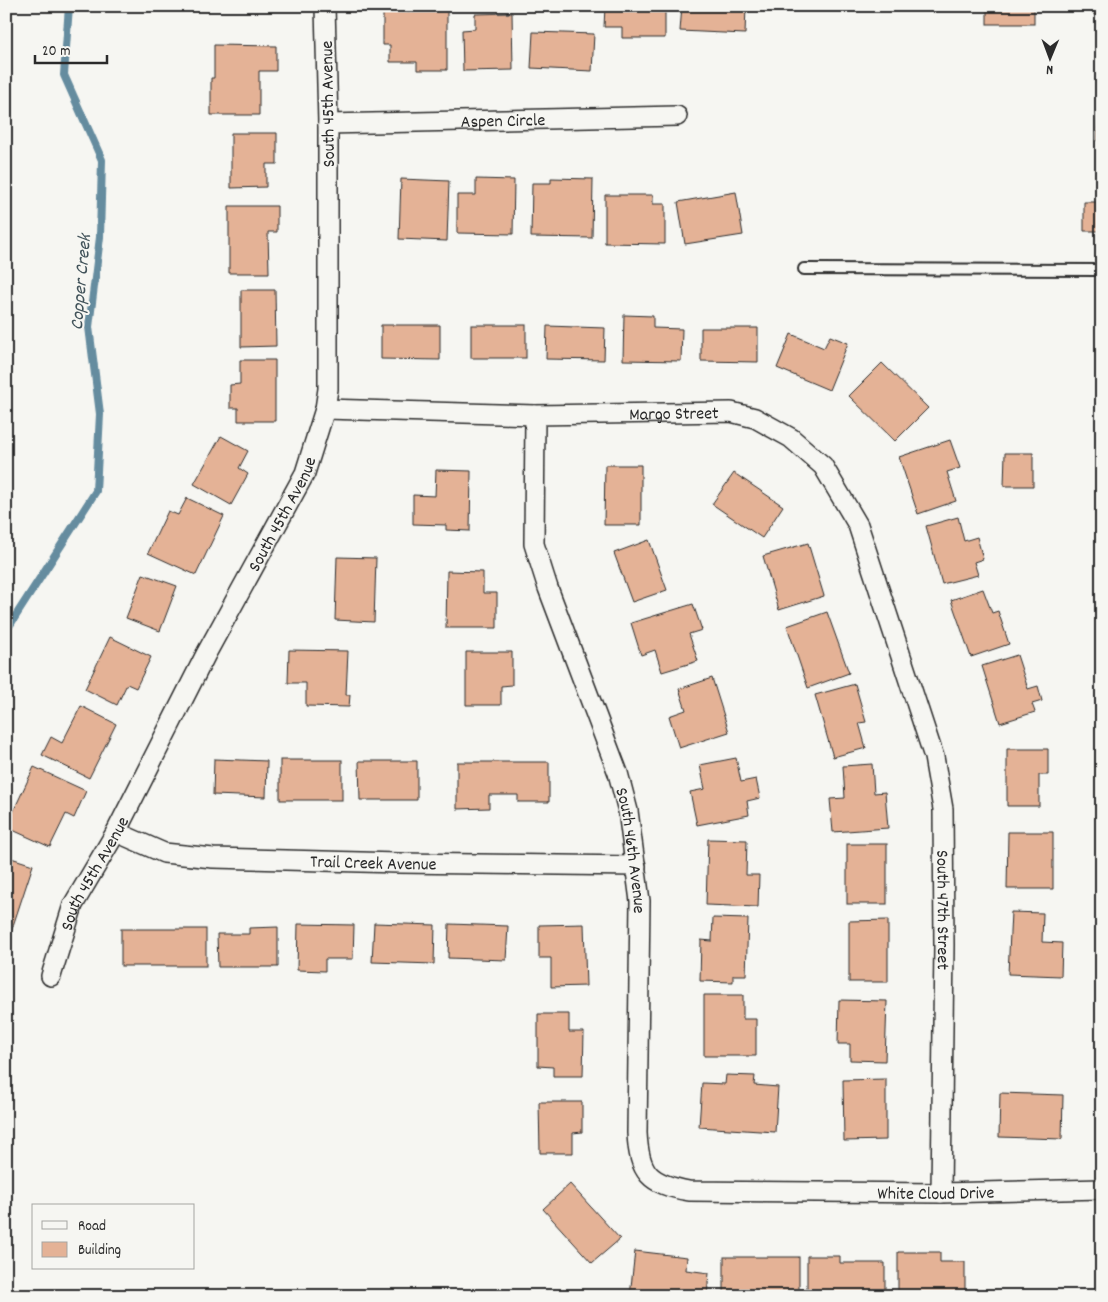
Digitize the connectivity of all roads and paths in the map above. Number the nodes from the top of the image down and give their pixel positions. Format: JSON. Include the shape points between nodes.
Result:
{"nodes":[{"id":1,"x":325,"y":6,"type":"edge"},
{"id":2,"x":677,"y":116,"type":"dead end"},
{"id":3,"x":328,"y":124,"type":"junction"},
{"id":4,"x":804,"y":269,"type":"dead end"},
{"id":5,"x":1102,"y":270,"type":"edge"},
{"id":6,"x":325,"y":409,"type":"junction"},
{"id":7,"x":535,"y":415,"type":"junction"},
{"id":8,"x":894,"y":634,"type":"joint"},
{"id":9,"x":116,"y":832,"type":"junction"},
{"id":10,"x":636,"y":866,"type":"junction"},
{"id":11,"x":50,"y":976,"type":"dead end"},
{"id":12,"x":1102,"y":1189,"type":"edge"},
{"id":13,"x":770,"y":1191,"type":"joint"},
{"id":14,"x":941,"y":1193,"type":"junction"}],
"edges":[{"from":1,"to":3,"type":"street","name":"South 45th Avenue"},
{"from":2,"to":3,"type":"street","name":"Aspen Circle"},
{"from":3,"to":6,"type":"street","name":"South 45th Avenue","via":[[328,389]]},
{"from":4,"to":5,"type":"lane"},
{"from":6,"to":7,"type":"street","name":"Margo Street"},
{"from":6,"to":9,"type":"street","name":"South 45th Avenue","via":[[306,473],[206,654]]},
{"from":7,"to":8,"type":"street","name":"Margo Street","via":[[731,412],[755,418],[791,438],[823,466],[858,524]]},
{"from":7,"to":10,"type":"street","name":"South 46th Avenue","via":[[534,544],[618,773],[628,811]]},
{"from":8,"to":14,"type":"street","name":"South 47th Street","via":[[934,757],[943,809]]},
{"from":9,"to":10,"type":"street","name":"Trail Creek Avenue","via":[[164,853],[213,858]]},
{"from":9,"to":11,"type":"street","name":"South 45th Avenue","via":[[73,905]]},
{"from":10,"to":13,"type":"street","name":"South 46th Avenue","via":[[640,900],[637,1133],[642,1166],[653,1179],[667,1187],[689,1191]]},
{"from":12,"to":14,"type":"street","name":"White Cloud Drive"},
{"from":13,"to":14,"type":"street","name":"White Cloud Drive"}]}
